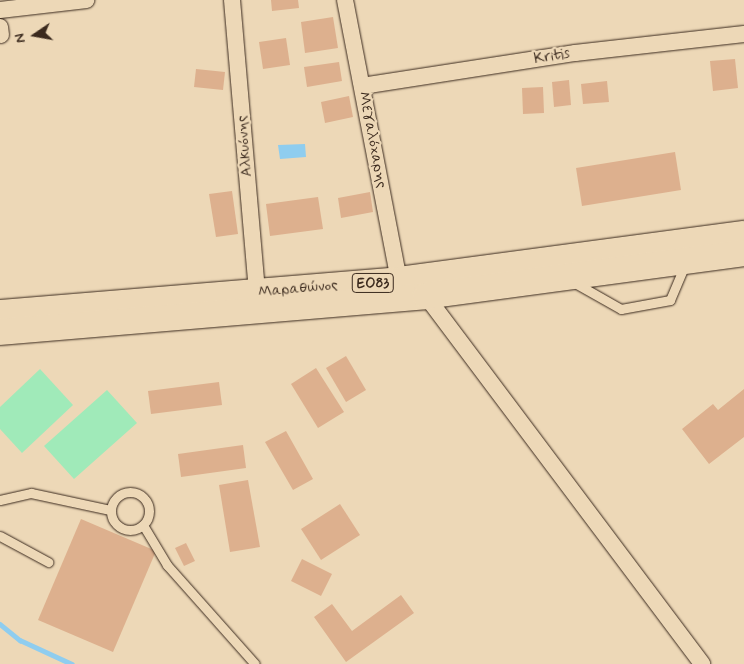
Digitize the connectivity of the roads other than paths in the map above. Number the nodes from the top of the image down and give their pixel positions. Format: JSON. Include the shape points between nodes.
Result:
{"nodes":[{"id":1,"x":86,"y":0,"type":"edge"},
{"id":2,"x":232,"y":0,"type":"edge"},
{"id":3,"x":345,"y":0,"type":"edge"},
{"id":4,"x":0,"y":10,"type":"edge"},
{"id":5,"x":0,"y":26,"type":"edge"},
{"id":6,"x":744,"y":34,"type":"edge"},
{"id":7,"x":1,"y":36,"type":"edge"},
{"id":8,"x":362,"y":86,"type":"junction"},
{"id":9,"x":744,"y":234,"type":"edge"},
{"id":10,"x":744,"y":253,"type":"edge"},
{"id":11,"x":686,"y":261,"type":"junction"},
{"id":12,"x":566,"y":278,"type":"junction"},
{"id":13,"x":399,"y":280,"type":"junction"},
{"id":14,"x":257,"y":293,"type":"junction"},
{"id":15,"x":426,"y":296,"type":"junction"},
{"id":16,"x":0,"y":313,"type":"edge"},
{"id":17,"x":0,"y":332,"type":"edge"},
{"id":18,"x":0,"y":500,"type":"edge"},
{"id":19,"x":110,"y":510,"type":"junction"},
{"id":20,"x":143,"y":525,"type":"junction"},
{"id":21,"x":0,"y":536,"type":"edge"},
{"id":22,"x":48,"y":562,"type":"dead end"},
{"id":23,"x":256,"y":664,"type":"edge"},
{"id":24,"x":702,"y":664,"type":"edge"}],
"edges":[{"from":1,"to":4,"type":"street"},
{"from":2,"to":14,"type":"street","name":"Αλκυόνης"},
{"from":3,"to":8,"type":"street","name":"Μεγαλόχαρης"},
{"from":5,"to":7,"type":"street"},
{"from":6,"to":8,"type":"street","name":"Kritis","via":[[575,53]]},
{"from":8,"to":13,"type":"street","name":"Μεγαλόχαρης"},
{"from":9,"to":13,"type":"main road","name":"Μαραθώνος","number":"ΕΟ83"},
{"from":10,"to":11,"type":"main road","name":"Μαραθώνος","number":"ΕΟ83"},
{"from":11,"to":12,"type":"main road","name":"Μαραθώνος","number":"ΕΟ83"},
{"from":11,"to":12,"type":"lane","via":[[670,300],[621,309]]},
{"from":12,"to":15,"type":"main road","name":"Μαραθώνος","number":"ΕΟ83"},
{"from":13,"to":14,"type":"main road","name":"Μαραθώνος","number":"ΕΟ83"},
{"from":14,"to":16,"type":"main road","name":"Μαραθώνος","number":"ΕΟ83"},
{"from":15,"to":17,"type":"main road","name":"Μαραθώνος","number":"ΕΟ83"},
{"from":15,"to":24,"type":"street"},
{"from":18,"to":19,"type":"lane","via":[[31,493]]},
{"from":19,"to":20,"type":"lane","via":[[119,527],[131,530]]},
{"from":19,"to":20,"type":"lane","via":[[119,494],[138,493],[148,508]]},
{"from":20,"to":23,"type":"lane","via":[[167,565]]},
{"from":21,"to":22,"type":"lane"}]}
